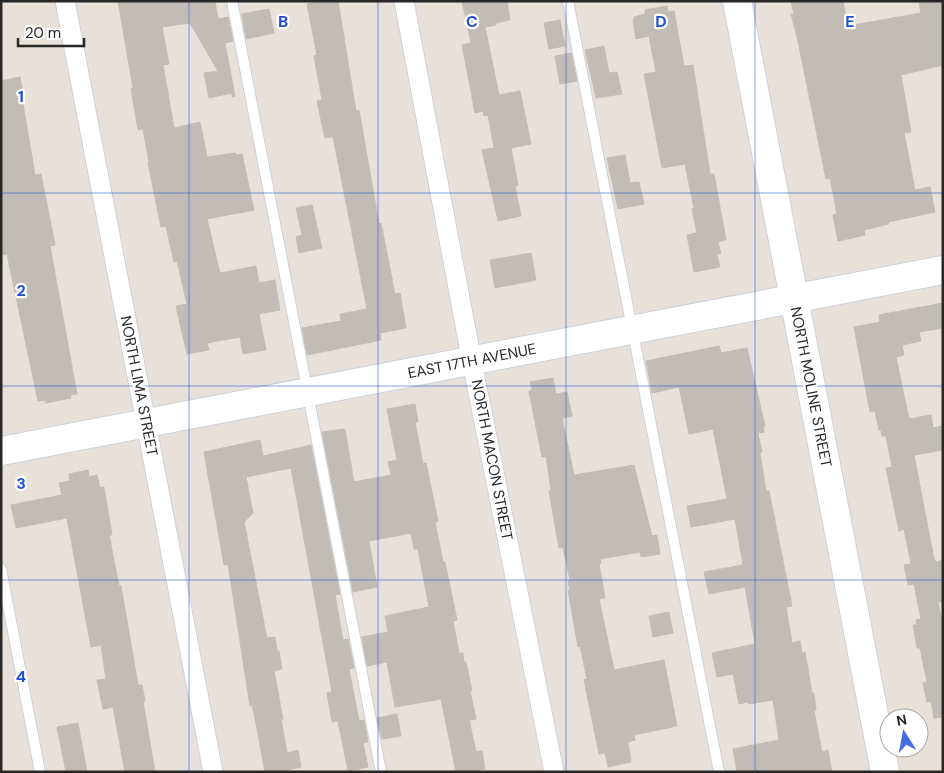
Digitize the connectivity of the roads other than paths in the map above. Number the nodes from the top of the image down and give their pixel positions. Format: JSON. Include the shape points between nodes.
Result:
{"nodes":[{"id":1,"x":65,"y":1,"type":"edge"},
{"id":2,"x":232,"y":1,"type":"edge"},
{"id":3,"x":404,"y":1,"type":"edge"},
{"id":4,"x":568,"y":1,"type":"edge"},
{"id":5,"x":737,"y":1,"type":"edge"},
{"id":6,"x":943,"y":270,"type":"edge"},
{"id":7,"x":794,"y":299,"type":"junction"},
{"id":8,"x":632,"y":331,"type":"junction"},
{"id":9,"x":472,"y":362,"type":"junction"},
{"id":10,"x":307,"y":392,"type":"junction"},
{"id":11,"x":146,"y":423,"type":"junction"},
{"id":12,"x":1,"y":451,"type":"edge"},
{"id":13,"x":1,"y":569,"type":"edge"},
{"id":14,"x":40,"y":772,"type":"edge"},
{"id":15,"x":213,"y":772,"type":"edge"},
{"id":16,"x":381,"y":772,"type":"edge"},
{"id":17,"x":554,"y":772,"type":"edge"},
{"id":18,"x":719,"y":772,"type":"edge"},
{"id":19,"x":885,"y":772,"type":"edge"}],
"edges":[{"from":1,"to":11,"type":"street","name":"NORTH LIMA STREET"},
{"from":2,"to":10,"type":"lane"},
{"from":3,"to":9,"type":"street","name":"NORTH MACON STREET"},
{"from":4,"to":8,"type":"lane"},
{"from":5,"to":7,"type":"street","name":"NORTH MOLINE STREET"},
{"from":6,"to":7,"type":"street","name":"EAST 17TH AVENUE"},
{"from":7,"to":8,"type":"street","name":"EAST 17TH AVENUE"},
{"from":7,"to":19,"type":"street","name":"NORTH MOLINE STREET"},
{"from":8,"to":9,"type":"street","name":"EAST 17TH AVENUE"},
{"from":8,"to":18,"type":"lane"},
{"from":9,"to":10,"type":"street","name":"EAST 17TH AVENUE"},
{"from":9,"to":17,"type":"street","name":"NORTH MACON STREET"},
{"from":10,"to":11,"type":"street","name":"EAST 17TH AVENUE"},
{"from":10,"to":16,"type":"lane"},
{"from":11,"to":12,"type":"street","name":"EAST 17TH AVENUE"},
{"from":11,"to":15,"type":"street","name":"NORTH LIMA STREET"},
{"from":13,"to":14,"type":"lane"}]}
